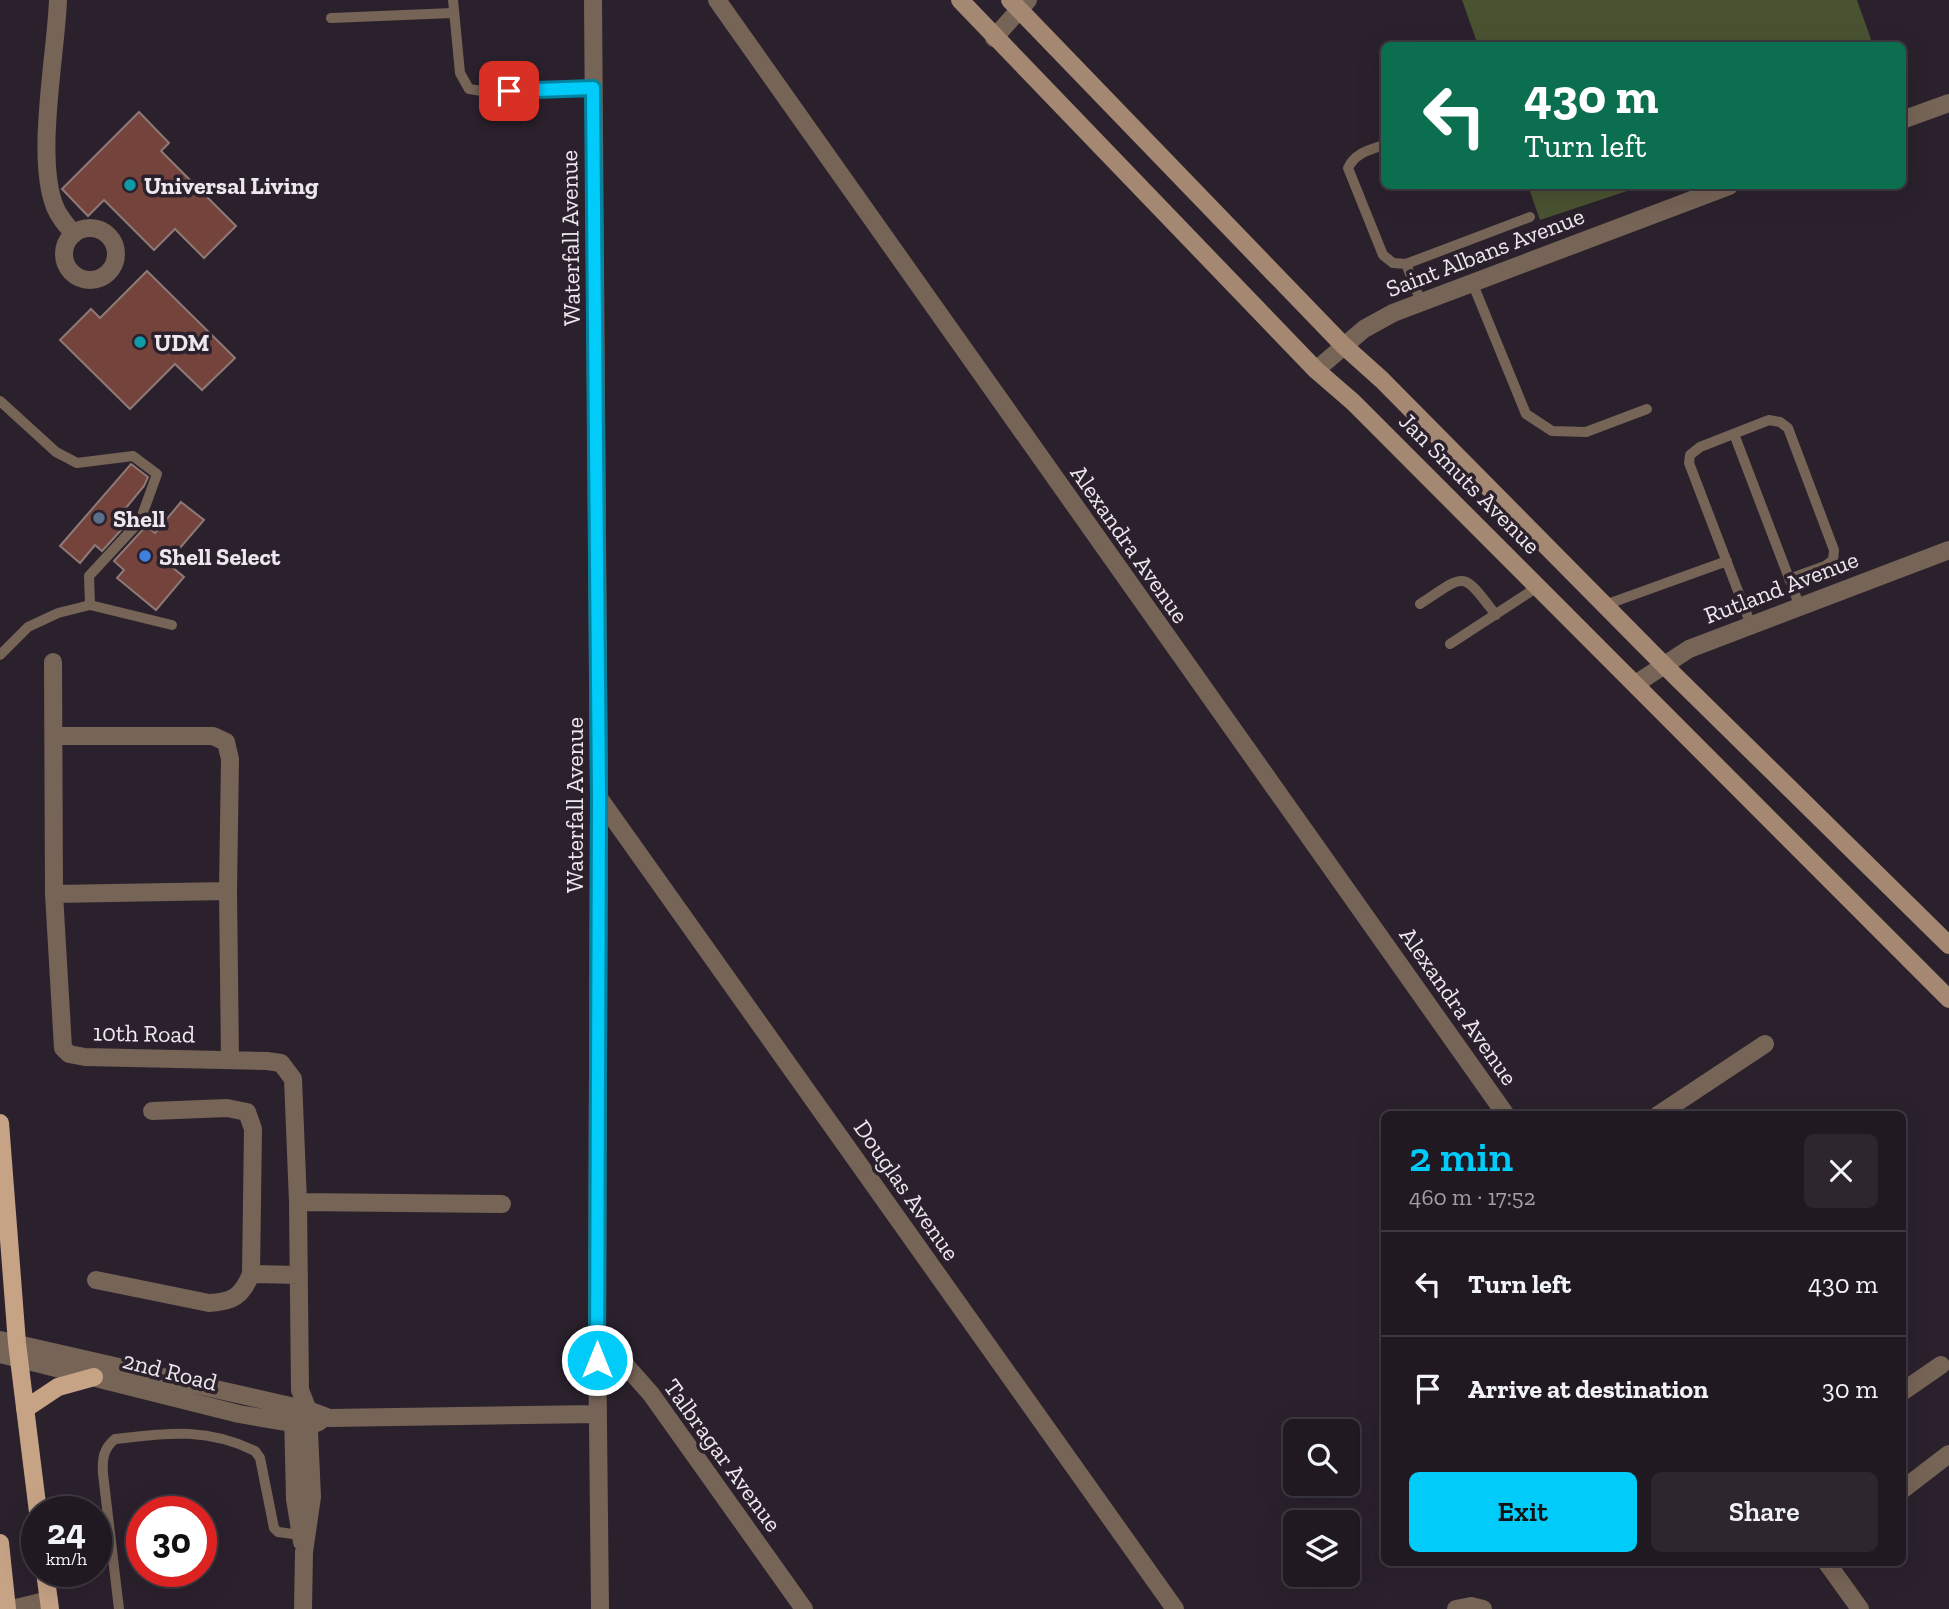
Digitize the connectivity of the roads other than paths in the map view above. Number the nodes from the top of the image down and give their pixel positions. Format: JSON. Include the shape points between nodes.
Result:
{"nodes":[{"id":1,"x":58,"y":0,"type":"edge"},
{"id":2,"x":453,"y":0,"type":"edge"},
{"id":3,"x":593,"y":0,"type":"edge"},
{"id":4,"x":717,"y":0,"type":"edge"},
{"id":5,"x":960,"y":0,"type":"edge"},
{"id":6,"x":1019,"y":3,"type":"edge"},
{"id":7,"x":453,"y":13,"type":"junction"},
{"id":8,"x":331,"y":18,"type":"dead end"},
{"id":9,"x":994,"y":38,"type":"junction"},
{"id":10,"x":593,"y":88,"type":"junction"},
{"id":11,"x":1949,"y":103,"type":"edge"},
{"id":12,"x":1906,"y":119,"type":"edge"},
{"id":13,"x":1381,"y":146,"type":"edge"},
{"id":14,"x":1721,"y":189,"type":"edge"},
{"id":15,"x":1530,"y":217,"type":"dead end"},
{"id":16,"x":74,"y":234,"type":"dead end"},
{"id":17,"x":1406,"y":264,"type":"junction"},
{"id":18,"x":1472,"y":282,"type":"junction"},
{"id":19,"x":1420,"y":302,"type":"junction"},
{"id":20,"x":1343,"y":345,"type":"junction"},
{"id":21,"x":1316,"y":370,"type":"junction"},
{"id":22,"x":0,"y":401,"type":"edge"},
{"id":23,"x":1647,"y":409,"type":"dead end"},
{"id":24,"x":1734,"y":434,"type":"junction"},
{"id":25,"x":1949,"y":550,"type":"edge"},
{"id":26,"x":1727,"y":561,"type":"junction"},
{"id":27,"x":1790,"y":579,"type":"junction"},
{"id":28,"x":1539,"y":586,"type":"junction"},
{"id":29,"x":1420,"y":604,"type":"dead end"},
{"id":30,"x":90,"y":605,"type":"junction"},
{"id":31,"x":1605,"y":605,"type":"junction"},
{"id":32,"x":1800,"y":607,"type":"junction"},
{"id":33,"x":1496,"y":615,"type":"junction"},
{"id":34,"x":172,"y":625,"type":"dead end"},
{"id":35,"x":1752,"y":625,"type":"junction"},
{"id":36,"x":1450,"y":644,"type":"dead end"},
{"id":37,"x":0,"y":655,"type":"edge"},
{"id":38,"x":53,"y":662,"type":"dead end"},
{"id":39,"x":1663,"y":664,"type":"junction"},
{"id":40,"x":1637,"y":683,"type":"junction"},
{"id":41,"x":54,"y":736,"type":"junction"},
{"id":42,"x":599,"y":799,"type":"junction"},
{"id":43,"x":228,"y":891,"type":"junction"},
{"id":44,"x":54,"y":894,"type":"junction"},
{"id":45,"x":1949,"y":945,"type":"edge"},
{"id":46,"x":1949,"y":999,"type":"edge"},
{"id":47,"x":1765,"y":1044,"type":"dead end"},
{"id":48,"x":230,"y":1059,"type":"junction"},
{"id":49,"x":152,"y":1111,"type":"dead end"},
{"id":50,"x":1503,"y":1111,"type":"edge"},
{"id":51,"x":1664,"y":1111,"type":"edge"},
{"id":52,"x":0,"y":1123,"type":"edge"},
{"id":53,"x":298,"y":1202,"type":"junction"},
{"id":54,"x":502,"y":1203,"type":"dead end"},
{"id":55,"x":251,"y":1274,"type":"junction"},
{"id":56,"x":299,"y":1275,"type":"junction"},
{"id":57,"x":96,"y":1280,"type":"dead end"},
{"id":58,"x":597,"y":1334,"type":"junction"},
{"id":59,"x":12,"y":1347,"type":"edge"},
{"id":60,"x":0,"y":1354,"type":"edge"},
{"id":61,"x":1941,"y":1365,"type":"dead end"},
{"id":62,"x":94,"y":1377,"type":"junction"},
{"id":63,"x":1906,"y":1389,"type":"edge"},
{"id":64,"x":25,"y":1409,"type":"junction"},
{"id":65,"x":598,"y":1414,"type":"junction"},
{"id":66,"x":301,"y":1417,"type":"junction"},
{"id":67,"x":1949,"y":1454,"type":"edge"},
{"id":68,"x":1906,"y":1487,"type":"edge"},
{"id":69,"x":36,"y":1496,"type":"edge"},
{"id":70,"x":0,"y":1543,"type":"edge"},
{"id":71,"x":302,"y":1544,"type":"junction"},
{"id":72,"x":1829,"y":1566,"type":"edge"},
{"id":73,"x":49,"y":1604,"type":"edge"},
{"id":74,"x":7,"y":1609,"type":"edge"},
{"id":75,"x":12,"y":1609,"type":"edge"},
{"id":76,"x":119,"y":1609,"type":"edge"},
{"id":77,"x":303,"y":1609,"type":"edge"},
{"id":78,"x":600,"y":1609,"type":"edge"},
{"id":79,"x":804,"y":1609,"type":"edge"},
{"id":80,"x":1175,"y":1609,"type":"edge"},
{"id":81,"x":1456,"y":1609,"type":"edge"},
{"id":82,"x":1483,"y":1609,"type":"edge"},
{"id":83,"x":1860,"y":1609,"type":"edge"}],
"edges":[{"from":1,"to":16,"type":"street","via":[[48,172],[55,209]]},
{"from":2,"to":7,"type":"lane"},
{"from":3,"to":10,"type":"street","name":"Waterfall Avenue"},
{"from":4,"to":50,"type":"street","name":"Alexandra Avenue"},
{"from":5,"to":9,"type":"main road","name":"Jan Smuts Avenue"},
{"from":6,"to":9,"type":"street"},
{"from":6,"to":20,"type":"main road","name":"Jan Smuts Avenue"},
{"from":7,"to":8,"type":"lane"},
{"from":7,"to":10,"type":"lane","via":[[460,74],[469,89],[495,93]]},
{"from":9,"to":21,"type":"main road","name":"Jan Smuts Avenue"},
{"from":10,"to":42,"type":"street","name":"Waterfall Avenue"},
{"from":11,"to":12,"type":"street"},
{"from":13,"to":17,"type":"lane","via":[[1360,153],[1348,168],[1383,255],[1393,263]]},
{"from":14,"to":18,"type":"street","name":"Saint Albans Avenue"},
{"from":15,"to":17,"type":"lane"},
{"from":17,"to":19,"type":"lane"},
{"from":18,"to":19,"type":"street","name":"Saint Albans Avenue"},
{"from":18,"to":23,"type":"lane","via":[[1526,414],[1552,431],[1586,432]]},
{"from":19,"to":20,"type":"street","name":"Saint Albans Avenue","via":[[1377,321]]},
{"from":20,"to":21,"type":"street","name":"Saint Albans Avenue"},
{"from":20,"to":31,"type":"main road","name":"Jan Smuts Avenue"},
{"from":21,"to":28,"type":"main road","name":"Jan Smuts Avenue"},
{"from":22,"to":30,"type":"lane","via":[[56,452],[76,463],[133,456],[157,474],[140,521],[89,576]]},
{"from":24,"to":26,"type":"lane","via":[[1700,447],[1690,454],[1689,463]]},
{"from":24,"to":27,"type":"lane"},
{"from":24,"to":27,"type":"lane","via":[[1769,420],[1788,428],[1834,550],[1833,560],[1825,566]]},
{"from":25,"to":32,"type":"street","name":"Rutland Avenue"},
{"from":26,"to":31,"type":"lane"},
{"from":26,"to":35,"type":"lane"},
{"from":27,"to":32,"type":"lane"},
{"from":28,"to":33,"type":"lane"},
{"from":28,"to":40,"type":"main road","name":"Jan Smuts Avenue"},
{"from":29,"to":33,"type":"lane","via":[[1464,580],[1472,583]]},
{"from":30,"to":34,"type":"lane"},
{"from":30,"to":37,"type":"lane","via":[[28,627]]},
{"from":31,"to":39,"type":"main road","name":"Jan Smuts Avenue"},
{"from":32,"to":35,"type":"street","name":"Rutland Avenue"},
{"from":33,"to":36,"type":"lane"},
{"from":35,"to":39,"type":"street","name":"Rutland Avenue"},
{"from":38,"to":41,"type":"street","name":"10th Road"},
{"from":39,"to":40,"type":"street","name":"Rutland Avenue"},
{"from":39,"to":45,"type":"main road","name":"Jan Smuts Avenue"},
{"from":40,"to":46,"type":"main road","name":"Jan Smuts Avenue"},
{"from":41,"to":43,"type":"street","via":[[213,736],[226,742],[230,759]]},
{"from":41,"to":44,"type":"street","name":"10th Road"},
{"from":42,"to":58,"type":"street","name":"Waterfall Avenue"},
{"from":42,"to":80,"type":"street","name":"Douglas Avenue"},
{"from":43,"to":44,"type":"street"},
{"from":43,"to":48,"type":"street"},
{"from":44,"to":48,"type":"street","name":"10th Road","via":[[61,1041],[69,1054]]},
{"from":47,"to":51,"type":"street"},
{"from":48,"to":53,"type":"street","name":"10th Road","via":[[281,1063],[293,1079]]},
{"from":49,"to":55,"type":"street","via":[[227,1108],[247,1112],[253,1129]]},
{"from":52,"to":59,"type":"main road"},
{"from":53,"to":54,"type":"street"},
{"from":53,"to":56,"type":"street","name":"10th Road"},
{"from":55,"to":56,"type":"street"},
{"from":55,"to":57,"type":"street","via":[[236,1298],[209,1303]]},
{"from":56,"to":66,"type":"street","name":"10th Road"},
{"from":58,"to":65,"type":"street","name":"Waterfall Avenue"},
{"from":58,"to":79,"type":"street","name":"Talbragar Avenue","via":[[651,1394]]},
{"from":59,"to":60,"type":"street","name":"2nd Road"},
{"from":59,"to":62,"type":"street","name":"2nd Road"},
{"from":59,"to":64,"type":"main road"},
{"from":59,"to":66,"type":"street","name":"2nd Road"},
{"from":61,"to":63,"type":"street"},
{"from":62,"to":64,"type":"main road","via":[[58,1387]]},
{"from":62,"to":66,"type":"street","name":"2nd Road","via":[[239,1414]]},
{"from":64,"to":69,"type":"main road"},
{"from":65,"to":66,"type":"street","name":"2nd Road"},
{"from":65,"to":78,"type":"street","name":"Waterfall Avenue"},
{"from":66,"to":71,"type":"street","via":[[311,1514]]},
{"from":67,"to":68,"type":"street"},
{"from":70,"to":74,"type":"main road"},
{"from":71,"to":76,"type":"lane","via":[[274,1528],[255,1451],[188,1432],[115,1439],[102,1458]]},
{"from":71,"to":77,"type":"street"},
{"from":72,"to":83,"type":"street"},
{"from":73,"to":75,"type":"street"},
{"from":81,"to":82,"type":"street"}]}
